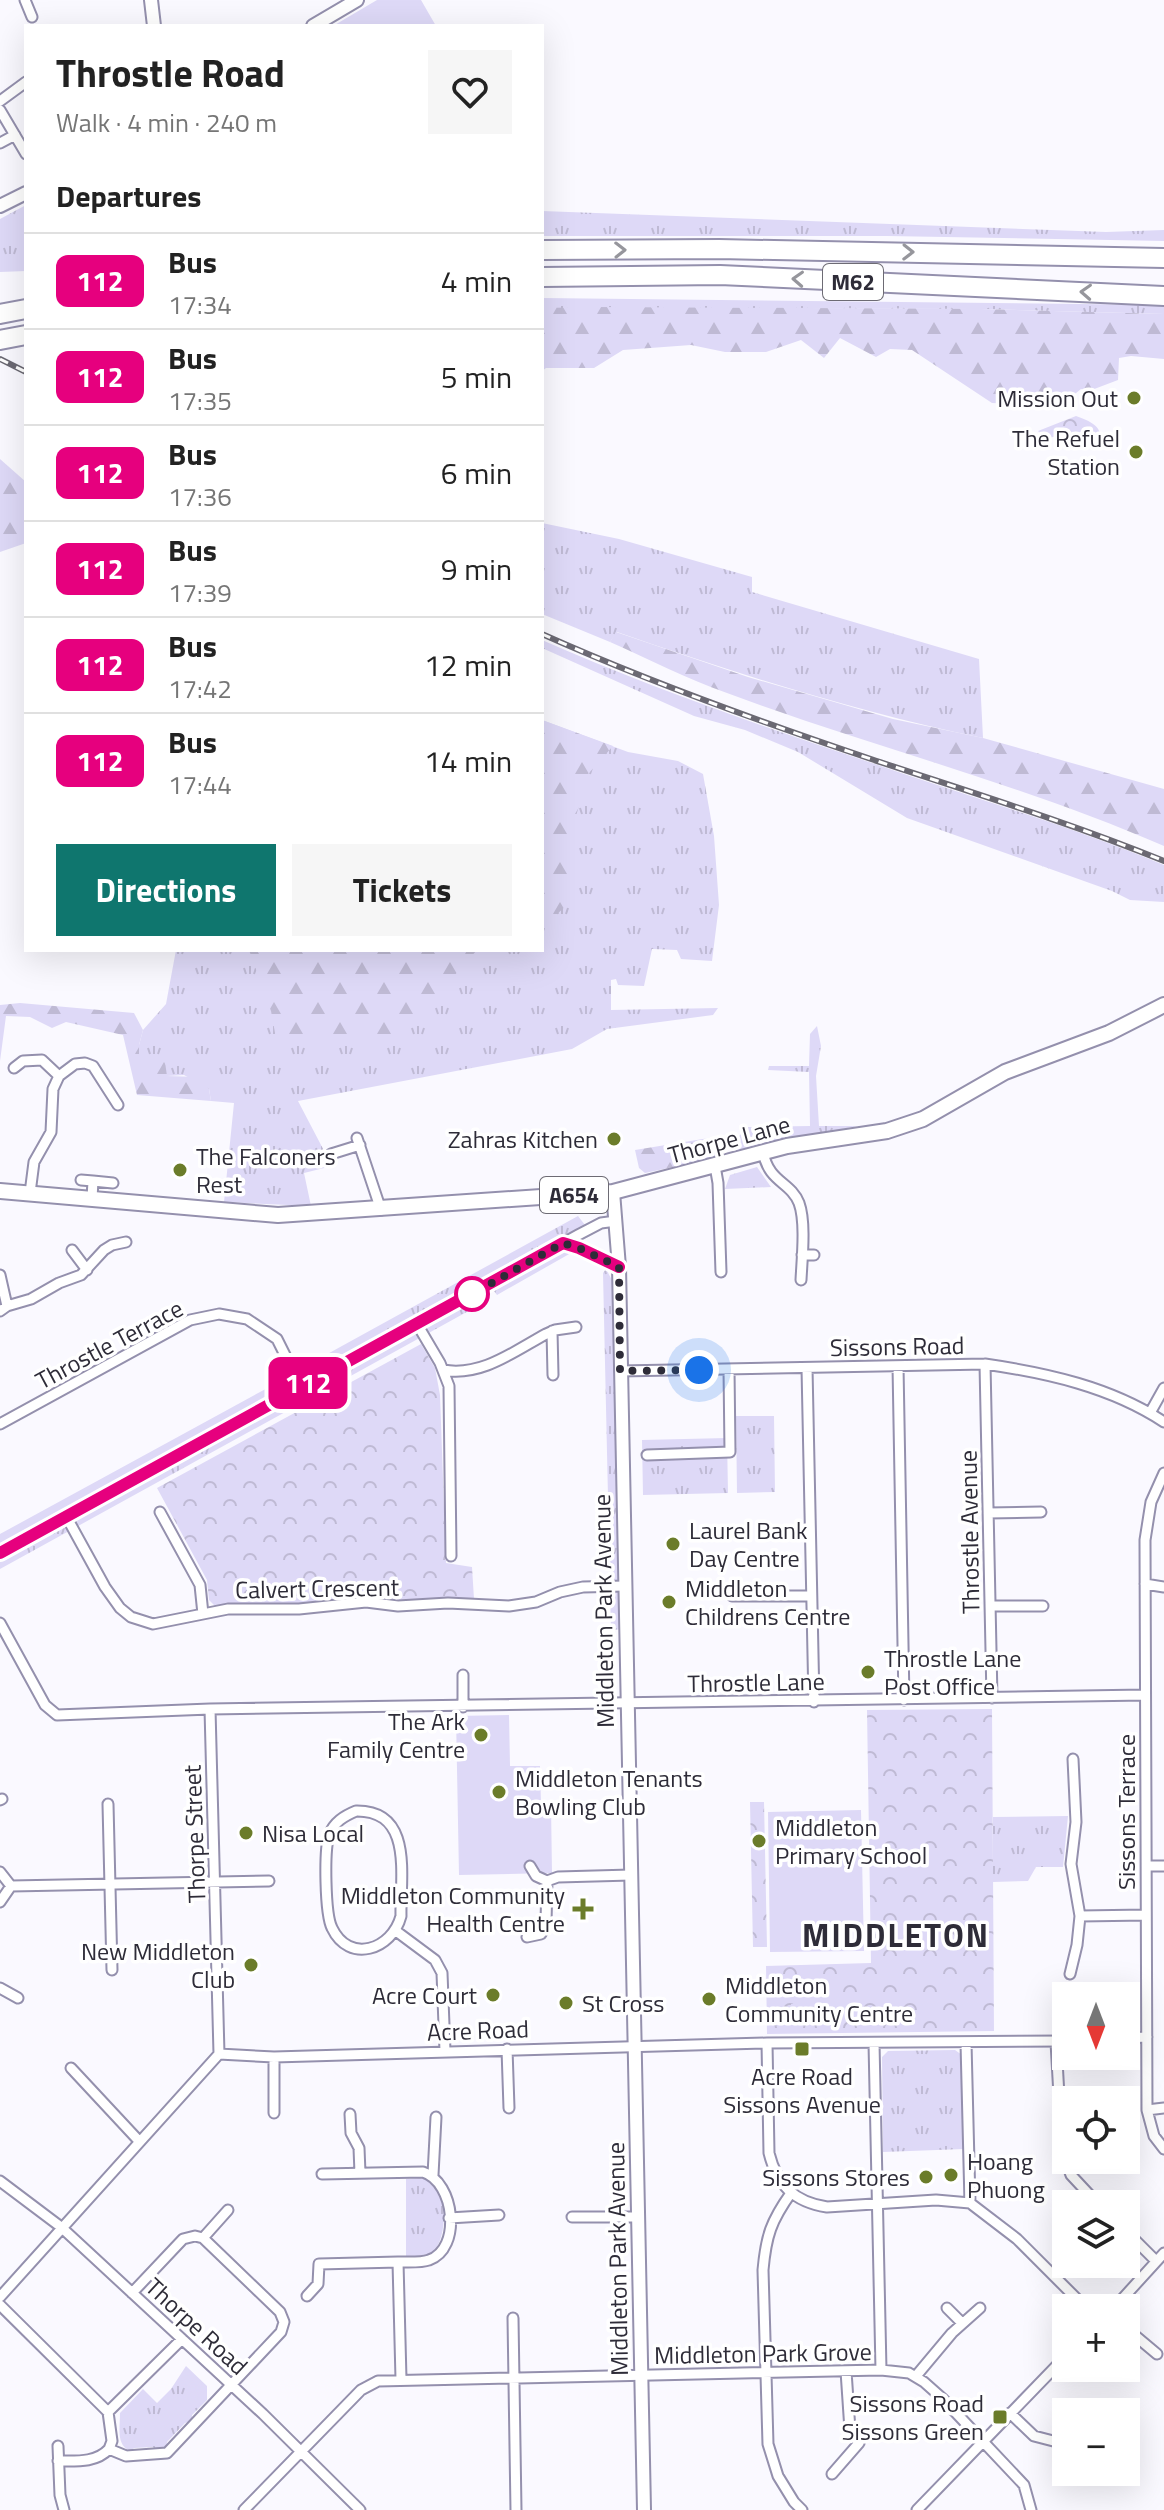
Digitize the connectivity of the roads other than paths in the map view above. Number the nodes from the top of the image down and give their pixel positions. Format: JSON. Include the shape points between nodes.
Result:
{"nodes":[{"id":1,"x":25,"y":0,"type":"edge"},
{"id":2,"x":151,"y":0,"type":"edge"},
{"id":3,"x":357,"y":0,"type":"edge"},
{"id":4,"x":32,"y":17,"type":"dead end"},
{"id":5,"x":154,"y":24,"type":"edge"},
{"id":6,"x":316,"y":24,"type":"edge"},
{"id":7,"x":24,"y":83,"type":"edge"},
{"id":8,"x":0,"y":101,"type":"edge"},
{"id":9,"x":0,"y":110,"type":"edge"},
{"id":10,"x":15,"y":135,"type":"junction"},
{"id":11,"x":0,"y":143,"type":"edge"},
{"id":12,"x":24,"y":151,"type":"edge"},
{"id":13,"x":24,"y":194,"type":"edge"},
{"id":14,"x":0,"y":206,"type":"edge"},
{"id":15,"x":544,"y":250,"type":"edge"},
{"id":16,"x":1164,"y":258,"type":"edge"},
{"id":17,"x":544,"y":277,"type":"edge"},
{"id":18,"x":1164,"y":296,"type":"edge"},
{"id":19,"x":24,"y":335,"type":"edge"},
{"id":20,"x":0,"y":340,"type":"edge"},
{"id":21,"x":1164,"y":1005,"type":"edge"},
{"id":22,"x":14,"y":1068,"type":"dead end"},
{"id":23,"x":59,"y":1076,"type":"junction"},
{"id":24,"x":118,"y":1105,"type":"dead end"},
{"id":25,"x":763,"y":1152,"type":"junction"},
{"id":26,"x":331,"y":1154,"type":"dead end"},
{"id":27,"x":715,"y":1166,"type":"junction"},
{"id":28,"x":81,"y":1180,"type":"dead end"},
{"id":29,"x":93,"y":1181,"type":"junction"},
{"id":30,"x":113,"y":1183,"type":"dead end"},
{"id":31,"x":0,"y":1191,"type":"edge"},
{"id":32,"x":613,"y":1192,"type":"junction"},
{"id":33,"x":30,"y":1193,"type":"junction"},
{"id":34,"x":92,"y":1198,"type":"junction"},
{"id":35,"x":381,"y":1210,"type":"junction"},
{"id":36,"x":616,"y":1221,"type":"junction"},
{"id":37,"x":126,"y":1242,"type":"dead end"},
{"id":38,"x":563,"y":1243,"type":"junction"},
{"id":39,"x":72,"y":1250,"type":"dead end"},
{"id":40,"x":802,"y":1255,"type":"junction"},
{"id":41,"x":814,"y":1255,"type":"dead end"},
{"id":42,"x":619,"y":1267,"type":"junction"},
{"id":43,"x":87,"y":1270,"type":"junction"},
{"id":44,"x":721,"y":1272,"type":"dead end"},
{"id":45,"x":0,"y":1275,"type":"edge"},
{"id":46,"x":801,"y":1280,"type":"dead end"},
{"id":47,"x":4,"y":1308,"type":"edge"},
{"id":48,"x":417,"y":1324,"type":"junction"},
{"id":49,"x":576,"y":1327,"type":"dead end"},
{"id":50,"x":552,"y":1331,"type":"junction"},
{"id":51,"x":985,"y":1364,"type":"junction"},
{"id":52,"x":898,"y":1366,"type":"junction"},
{"id":53,"x":807,"y":1368,"type":"junction"},
{"id":54,"x":729,"y":1369,"type":"junction"},
{"id":55,"x":443,"y":1370,"type":"junction"},
{"id":56,"x":620,"y":1371,"type":"junction"},
{"id":57,"x":553,"y":1375,"type":"dead end"},
{"id":58,"x":301,"y":1387,"type":"junction"},
{"id":59,"x":1164,"y":1388,"type":"edge"},
{"id":60,"x":1150,"y":1413,"type":"junction"},
{"id":61,"x":1164,"y":1422,"type":"edge"},
{"id":62,"x":0,"y":1424,"type":"edge"},
{"id":63,"x":647,"y":1455,"type":"dead end"},
{"id":64,"x":1164,"y":1473,"type":"edge"},
{"id":65,"x":160,"y":1512,"type":"dead end"},
{"id":66,"x":1041,"y":1512,"type":"dead end"},
{"id":67,"x":988,"y":1513,"type":"junction"},
{"id":68,"x":66,"y":1516,"type":"junction"},
{"id":69,"x":0,"y":1553,"type":"edge"},
{"id":70,"x":451,"y":1556,"type":"dead end"},
{"id":71,"x":1145,"y":1584,"type":"junction"},
{"id":72,"x":625,"y":1586,"type":"junction"},
{"id":73,"x":1164,"y":1587,"type":"edge"},
{"id":74,"x":732,"y":1596,"type":"dead end"},
{"id":75,"x":811,"y":1596,"type":"junction"},
{"id":76,"x":990,"y":1606,"type":"junction"},
{"id":77,"x":1043,"y":1606,"type":"dead end"},
{"id":78,"x":203,"y":1614,"type":"junction"},
{"id":79,"x":0,"y":1623,"type":"edge"},
{"id":80,"x":463,"y":1675,"type":"dead end"},
{"id":81,"x":1145,"y":1695,"type":"junction"},
{"id":82,"x":992,"y":1698,"type":"junction"},
{"id":83,"x":904,"y":1700,"type":"junction"},
{"id":84,"x":814,"y":1702,"type":"junction"},
{"id":85,"x":627,"y":1703,"type":"junction"},
{"id":86,"x":463,"y":1707,"type":"junction"},
{"id":87,"x":210,"y":1709,"type":"junction"},
{"id":88,"x":1073,"y":1759,"type":"dead end"},
{"id":89,"x":108,"y":1804,"type":"dead end"},
{"id":90,"x":530,"y":1866,"type":"dead end"},
{"id":91,"x":1147,"y":1866,"type":"junction"},
{"id":92,"x":1164,"y":1866,"type":"edge"},
{"id":93,"x":0,"y":1872,"type":"edge"},
{"id":94,"x":631,"y":1875,"type":"junction"},
{"id":95,"x":269,"y":1881,"type":"dead end"},
{"id":96,"x":547,"y":1881,"type":"junction"},
{"id":97,"x":216,"y":1882,"type":"junction"},
{"id":98,"x":109,"y":1884,"type":"junction"},
{"id":99,"x":11,"y":1886,"type":"junction"},
{"id":100,"x":0,"y":1902,"type":"edge"},
{"id":101,"x":1146,"y":1915,"type":"junction"},
{"id":102,"x":1080,"y":1916,"type":"junction"},
{"id":103,"x":396,"y":1931,"type":"junction"},
{"id":104,"x":527,"y":1937,"type":"dead end"},
{"id":105,"x":112,"y":1970,"type":"dead end"},
{"id":106,"x":1070,"y":1974,"type":"dead end"},
{"id":107,"x":0,"y":1988,"type":"edge"},
{"id":108,"x":18,"y":1998,"type":"dead end"},
{"id":109,"x":1140,"y":2037,"type":"edge"},
{"id":110,"x":1147,"y":2037,"type":"junction"},
{"id":111,"x":1052,"y":2041,"type":"edge"},
{"id":112,"x":767,"y":2043,"type":"junction"},
{"id":113,"x":874,"y":2043,"type":"junction"},
{"id":114,"x":966,"y":2043,"type":"junction"},
{"id":115,"x":634,"y":2047,"type":"junction"},
{"id":116,"x":507,"y":2049,"type":"junction"},
{"id":117,"x":445,"y":2051,"type":"junction"},
{"id":118,"x":219,"y":2054,"type":"junction"},
{"id":119,"x":274,"y":2057,"type":"junction"},
{"id":120,"x":71,"y":2068,"type":"dead end"},
{"id":121,"x":1061,"y":2070,"type":"edge"},
{"id":122,"x":509,"y":2108,"type":"dead end"},
{"id":123,"x":1164,"y":2108,"type":"edge"},
{"id":124,"x":1147,"y":2110,"type":"junction"},
{"id":125,"x":274,"y":2113,"type":"dead end"},
{"id":126,"x":350,"y":2114,"type":"dead end"},
{"id":127,"x":436,"y":2117,"type":"dead end"},
{"id":128,"x":139,"y":2141,"type":"junction"},
{"id":129,"x":1164,"y":2149,"type":"edge"},
{"id":130,"x":360,"y":2173,"type":"junction"},
{"id":131,"x":322,"y":2174,"type":"dead end"},
{"id":132,"x":433,"y":2175,"type":"junction"},
{"id":133,"x":0,"y":2181,"type":"edge"},
{"id":134,"x":1085,"y":2190,"type":"edge"},
{"id":135,"x":791,"y":2193,"type":"junction"},
{"id":136,"x":970,"y":2203,"type":"junction"},
{"id":137,"x":877,"y":2205,"type":"junction"},
{"id":138,"x":228,"y":2210,"type":"dead end"},
{"id":139,"x":499,"y":2215,"type":"dead end"},
{"id":140,"x":572,"y":2217,"type":"dead end"},
{"id":141,"x":637,"y":2217,"type":"junction"},
{"id":142,"x":449,"y":2218,"type":"junction"},
{"id":143,"x":61,"y":2227,"type":"junction"},
{"id":144,"x":203,"y":2238,"type":"junction"},
{"id":145,"x":1140,"y":2245,"type":"edge"},
{"id":146,"x":1164,"y":2253,"type":"edge"},
{"id":147,"x":1156,"y":2261,"type":"junction"},
{"id":148,"x":398,"y":2262,"type":"junction"},
{"id":149,"x":132,"y":2293,"type":"junction"},
{"id":150,"x":1072,"y":2294,"type":"edge"},
{"id":151,"x":1127,"y":2294,"type":"edge"},
{"id":152,"x":307,"y":2296,"type":"dead end"},
{"id":153,"x":0,"y":2297,"type":"edge"},
{"id":154,"x":0,"y":2305,"type":"edge"},
{"id":155,"x":947,"y":2308,"type":"dead end"},
{"id":156,"x":980,"y":2308,"type":"dead end"},
{"id":157,"x":513,"y":2318,"type":"dead end"},
{"id":158,"x":962,"y":2323,"type":"junction"},
{"id":159,"x":182,"y":2339,"type":"junction"},
{"id":160,"x":1140,"y":2340,"type":"edge"},
{"id":161,"x":1157,"y":2354,"type":"dead end"},
{"id":162,"x":881,"y":2370,"type":"junction"},
{"id":163,"x":1052,"y":2370,"type":"edge"},
{"id":164,"x":846,"y":2371,"type":"junction"},
{"id":165,"x":766,"y":2372,"type":"junction"},
{"id":166,"x":641,"y":2375,"type":"junction"},
{"id":167,"x":513,"y":2376,"type":"junction"},
{"id":168,"x":916,"y":2376,"type":"junction"},
{"id":169,"x":401,"y":2379,"type":"junction"},
{"id":170,"x":231,"y":2385,"type":"junction"},
{"id":171,"x":108,"y":2412,"type":"junction"},
{"id":172,"x":1010,"y":2413,"type":"junction"},
{"id":173,"x":983,"y":2439,"type":"junction"},
{"id":174,"x":1052,"y":2441,"type":"edge"},
{"id":175,"x":58,"y":2446,"type":"dead end"},
{"id":176,"x":109,"y":2449,"type":"junction"},
{"id":177,"x":300,"y":2451,"type":"junction"},
{"id":178,"x":58,"y":2461,"type":"junction"},
{"id":179,"x":832,"y":2474,"type":"dead end"},
{"id":180,"x":64,"y":2510,"type":"edge"},
{"id":181,"x":244,"y":2510,"type":"edge"},
{"id":182,"x":360,"y":2510,"type":"edge"},
{"id":183,"x":516,"y":2510,"type":"edge"},
{"id":184,"x":644,"y":2510,"type":"edge"},
{"id":185,"x":802,"y":2510,"type":"edge"},
{"id":186,"x":917,"y":2510,"type":"edge"},
{"id":187,"x":1031,"y":2510,"type":"edge"}],
"edges":[{"from":1,"to":4,"type":"street"},
{"from":2,"to":5,"type":"street"},
{"from":3,"to":6,"type":"street"},
{"from":7,"to":8,"type":"street"},
{"from":9,"to":10,"type":"street"},
{"from":10,"to":11,"type":"street"},
{"from":10,"to":12,"type":"street"},
{"from":13,"to":14,"type":"street"},
{"from":15,"to":16,"type":"highway","number":"M62","one_way":true},
{"from":18,"to":17,"type":"highway","number":"M62","one_way":true,"via":[[720,275]]},
{"from":19,"to":20,"type":"highway"},
{"from":21,"to":25,"type":"main road","name":"Thorpe Lane","number":"A654","via":[[1109,1033],[1005,1072],[923,1119],[887,1131]]},
{"from":22,"to":23,"type":"street","via":[[23,1061],[42,1060]]},
{"from":23,"to":24,"type":"street","via":[[75,1064],[93,1066]]},
{"from":23,"to":33,"type":"street","via":[[53,1089],[51,1132],[34,1162]]},
{"from":25,"to":27,"type":"main road","name":"Thorpe Lane","number":"A654"},
{"from":25,"to":40,"type":"street","via":[[769,1172],[798,1202]]},
{"from":26,"to":35,"type":"street","via":[[358,1141]]},
{"from":27,"to":32,"type":"main road","name":"Thorpe Lane","number":"A654"},
{"from":27,"to":44,"type":"street"},
{"from":28,"to":29,"type":"street"},
{"from":29,"to":30,"type":"street"},
{"from":29,"to":34,"type":"street"},
{"from":31,"to":33,"type":"main road","number":"A654"},
{"from":32,"to":35,"type":"main road","name":"Thorpe Lane","number":"A654"},
{"from":32,"to":36,"type":"street","name":"Middleton Park Avenue"},
{"from":33,"to":34,"type":"main road","number":"A654"},
{"from":34,"to":35,"type":"main road","name":"Thorpe Lane","number":"A654","via":[[278,1215]]},
{"from":36,"to":38,"type":"street"},
{"from":36,"to":42,"type":"street","name":"Middleton Park Avenue"},
{"from":37,"to":43,"type":"street","via":[[104,1250]]},
{"from":38,"to":42,"type":"street"},
{"from":38,"to":48,"type":"street"},
{"from":39,"to":43,"type":"street"},
{"from":40,"to":41,"type":"street"},
{"from":40,"to":46,"type":"street"},
{"from":42,"to":56,"type":"street","name":"Middleton Park Avenue"},
{"from":43,"to":47,"type":"street"},
{"from":45,"to":47,"type":"street"},
{"from":48,"to":55,"type":"street"},
{"from":48,"to":58,"type":"street"},
{"from":49,"to":50,"type":"street"},
{"from":50,"to":55,"type":"street","via":[[478,1370]]},
{"from":50,"to":57,"type":"street"},
{"from":51,"to":52,"type":"street","name":"Sissons Road"},
{"from":51,"to":60,"type":"street","name":"Sissons Road","via":[[1039,1372]]},
{"from":51,"to":67,"type":"street","name":"Throstle Avenue"},
{"from":52,"to":53,"type":"street","name":"Sissons Road"},
{"from":52,"to":83,"type":"street"},
{"from":53,"to":54,"type":"street","name":"Sissons Road"},
{"from":53,"to":75,"type":"street"},
{"from":54,"to":56,"type":"street","name":"Sissons Road"},
{"from":54,"to":63,"type":"street","via":[[730,1452]]},
{"from":55,"to":70,"type":"street","via":[[449,1386]]},
{"from":56,"to":72,"type":"street","name":"Middleton Park Avenue"},
{"from":58,"to":62,"type":"street","name":"Throstle Terrace","via":[[277,1339],[247,1319],[219,1314],[190,1320]]},
{"from":58,"to":68,"type":"street"},
{"from":59,"to":60,"type":"street"},
{"from":60,"to":61,"type":"street","name":"Sissons Road"},
{"from":64,"to":71,"type":"street","name":"Sissons Terrace","via":[[1151,1502]]},
{"from":65,"to":78,"type":"street","via":[[200,1585]]},
{"from":66,"to":67,"type":"street"},
{"from":67,"to":76,"type":"street","name":"Throstle Avenue"},
{"from":68,"to":69,"type":"street"},
{"from":68,"to":78,"type":"street","name":"Calvert Crescent","via":[[105,1587],[131,1617],[153,1624]]},
{"from":71,"to":73,"type":"street"},
{"from":71,"to":81,"type":"street","name":"Sissons Terrace"},
{"from":72,"to":78,"type":"street","name":"Calvert Crescent","via":[[583,1587],[509,1606],[366,1602]]},
{"from":72,"to":85,"type":"street","name":"Middleton Park Avenue"},
{"from":74,"to":75,"type":"street"},
{"from":75,"to":84,"type":"street"},
{"from":76,"to":77,"type":"street"},
{"from":76,"to":82,"type":"street","name":"Throstle Avenue"},
{"from":79,"to":87,"type":"street","name":"Throstle Lane","via":[[45,1705],[57,1715]]},
{"from":80,"to":86,"type":"street"},
{"from":81,"to":82,"type":"street","name":"Throstle Lane"},
{"from":81,"to":91,"type":"street","name":"Sissons Terrace"},
{"from":82,"to":83,"type":"street","name":"Throstle Lane"},
{"from":83,"to":84,"type":"street","name":"Throstle Lane"},
{"from":84,"to":85,"type":"street","name":"Throstle Lane"},
{"from":85,"to":86,"type":"street","name":"Throstle Lane"},
{"from":85,"to":94,"type":"street","name":"Middleton Park Avenue"},
{"from":86,"to":87,"type":"street","name":"Throstle Lane"},
{"from":87,"to":97,"type":"street","name":"Thorpe Street"},
{"from":88,"to":102,"type":"street","via":[[1076,1822],[1071,1864]]},
{"from":89,"to":98,"type":"street"},
{"from":90,"to":96,"type":"street"},
{"from":91,"to":92,"type":"street"},
{"from":91,"to":101,"type":"street","name":"Sissons Terrace"},
{"from":93,"to":99,"type":"street"},
{"from":94,"to":96,"type":"street"},
{"from":94,"to":115,"type":"street","name":"Middleton Park Avenue"},
{"from":95,"to":97,"type":"street"},
{"from":96,"to":104,"type":"street","via":[[546,1923],[541,1934]]},
{"from":97,"to":98,"type":"street"},
{"from":97,"to":118,"type":"street","name":"Thorpe Street"},
{"from":98,"to":99,"type":"street"},
{"from":98,"to":105,"type":"street"},
{"from":99,"to":100,"type":"street"},
{"from":101,"to":102,"type":"street"},
{"from":101,"to":110,"type":"street","name":"Sissons Terrace"},
{"from":102,"to":106,"type":"street"},
{"from":103,"to":103,"type":"street","via":[[401,1916],[400,1843],[380,1814],[356,1811],[336,1823],[327,1845],[331,1928],[359,1949],[382,1945]]},
{"from":103,"to":117,"type":"street","via":[[435,1960],[442,1973]]},
{"from":107,"to":108,"type":"street"},
{"from":109,"to":110,"type":"street"},
{"from":110,"to":124,"type":"street","name":"Sissons Terrace"},
{"from":111,"to":114,"type":"street","name":"Acre Road"},
{"from":112,"to":113,"type":"street","name":"Acre Road"},
{"from":112,"to":115,"type":"street","name":"Acre Road"},
{"from":112,"to":135,"type":"street","via":[[769,2153],[773,2170]]},
{"from":113,"to":114,"type":"street","name":"Acre Road"},
{"from":113,"to":137,"type":"street"},
{"from":114,"to":136,"type":"street"},
{"from":115,"to":116,"type":"street","name":"Acre Road"},
{"from":115,"to":141,"type":"street","name":"Middleton Park Avenue"},
{"from":116,"to":117,"type":"street","name":"Acre Road"},
{"from":116,"to":122,"type":"street"},
{"from":117,"to":119,"type":"street","name":"Acre Road"},
{"from":118,"to":119,"type":"street","name":"Acre Road"},
{"from":118,"to":128,"type":"street"},
{"from":119,"to":125,"type":"street"},
{"from":120,"to":128,"type":"street"},
{"from":121,"to":134,"type":"street","via":[[1062,2150],[1071,2175]]},
{"from":123,"to":124,"type":"street"},
{"from":124,"to":129,"type":"street","name":"Sissons Terrace"},
{"from":126,"to":130,"type":"street"},
{"from":127,"to":132,"type":"street"},
{"from":128,"to":143,"type":"street"},
{"from":130,"to":131,"type":"street"},
{"from":130,"to":132,"type":"street"},
{"from":132,"to":142,"type":"street","via":[[448,2198]]},
{"from":133,"to":143,"type":"street","name":"Thorpe Road"},
{"from":135,"to":137,"type":"street","via":[[827,2207]]},
{"from":135,"to":165,"type":"street","via":[[768,2230],[765,2248]]},
{"from":136,"to":137,"type":"street"},
{"from":136,"to":150,"type":"street","via":[[1017,2239]]},
{"from":137,"to":162,"type":"street"},
{"from":138,"to":144,"type":"street"},
{"from":139,"to":142,"type":"street"},
{"from":140,"to":141,"type":"street"},
{"from":141,"to":166,"type":"street","name":"Middleton Park Avenue"},
{"from":142,"to":148,"type":"street","via":[[442,2251],[430,2260]]},
{"from":143,"to":149,"type":"street","name":"Thorpe Road"},
{"from":143,"to":153,"type":"street"},
{"from":144,"to":149,"type":"street","via":[[183,2239]]},
{"from":144,"to":170,"type":"street","via":[[280,2312],[284,2322],[281,2332]]},
{"from":145,"to":147,"type":"street"},
{"from":146,"to":147,"type":"street"},
{"from":147,"to":151,"type":"street"},
{"from":148,"to":152,"type":"street","via":[[319,2264],[318,2284]]},
{"from":148,"to":169,"type":"street"},
{"from":149,"to":159,"type":"street","name":"Thorpe Road"},
{"from":154,"to":171,"type":"street"},
{"from":155,"to":158,"type":"street"},
{"from":156,"to":158,"type":"street"},
{"from":157,"to":167,"type":"street"},
{"from":158,"to":168,"type":"street"},
{"from":159,"to":170,"type":"street","name":"Thorpe Road"},
{"from":159,"to":171,"type":"street"},
{"from":160,"to":161,"type":"street"},
{"from":162,"to":164,"type":"street","name":"Middleton Park Grove"},
{"from":162,"to":168,"type":"street","name":"Middleton Park Grove"},
{"from":163,"to":172,"type":"street"},
{"from":164,"to":165,"type":"street","name":"Middleton Park Grove"},
{"from":164,"to":179,"type":"street","via":[[850,2430],[859,2443]]},
{"from":165,"to":166,"type":"street","name":"Middleton Park Grove"},
{"from":165,"to":185,"type":"street","via":[[768,2444],[778,2476]]},
{"from":166,"to":167,"type":"street","name":"Middleton Park Grove"},
{"from":166,"to":184,"type":"street","name":"Middleton Park Avenue"},
{"from":167,"to":169,"type":"street","name":"Middleton Park Grove"},
{"from":167,"to":183,"type":"street"},
{"from":168,"to":173,"type":"street"},
{"from":169,"to":177,"type":"street","name":"Middleton Park Grove","via":[[378,2381],[361,2390]]},
{"from":170,"to":176,"type":"street","via":[[167,2453],[126,2456]]},
{"from":170,"to":177,"type":"street","name":"Thorpe Road"},
{"from":171,"to":176,"type":"street"},
{"from":172,"to":173,"type":"street"},
{"from":172,"to":174,"type":"street","via":[[1034,2436]]},
{"from":173,"to":186,"type":"street"},
{"from":173,"to":187,"type":"street","via":[[1024,2485]]},
{"from":175,"to":178,"type":"street"},
{"from":176,"to":178,"type":"street","via":[[95,2459]]},
{"from":177,"to":181,"type":"street","name":"Middleton Park Grove"},
{"from":177,"to":182,"type":"street","name":"Thorpe Road"},
{"from":178,"to":180,"type":"street"}]}
